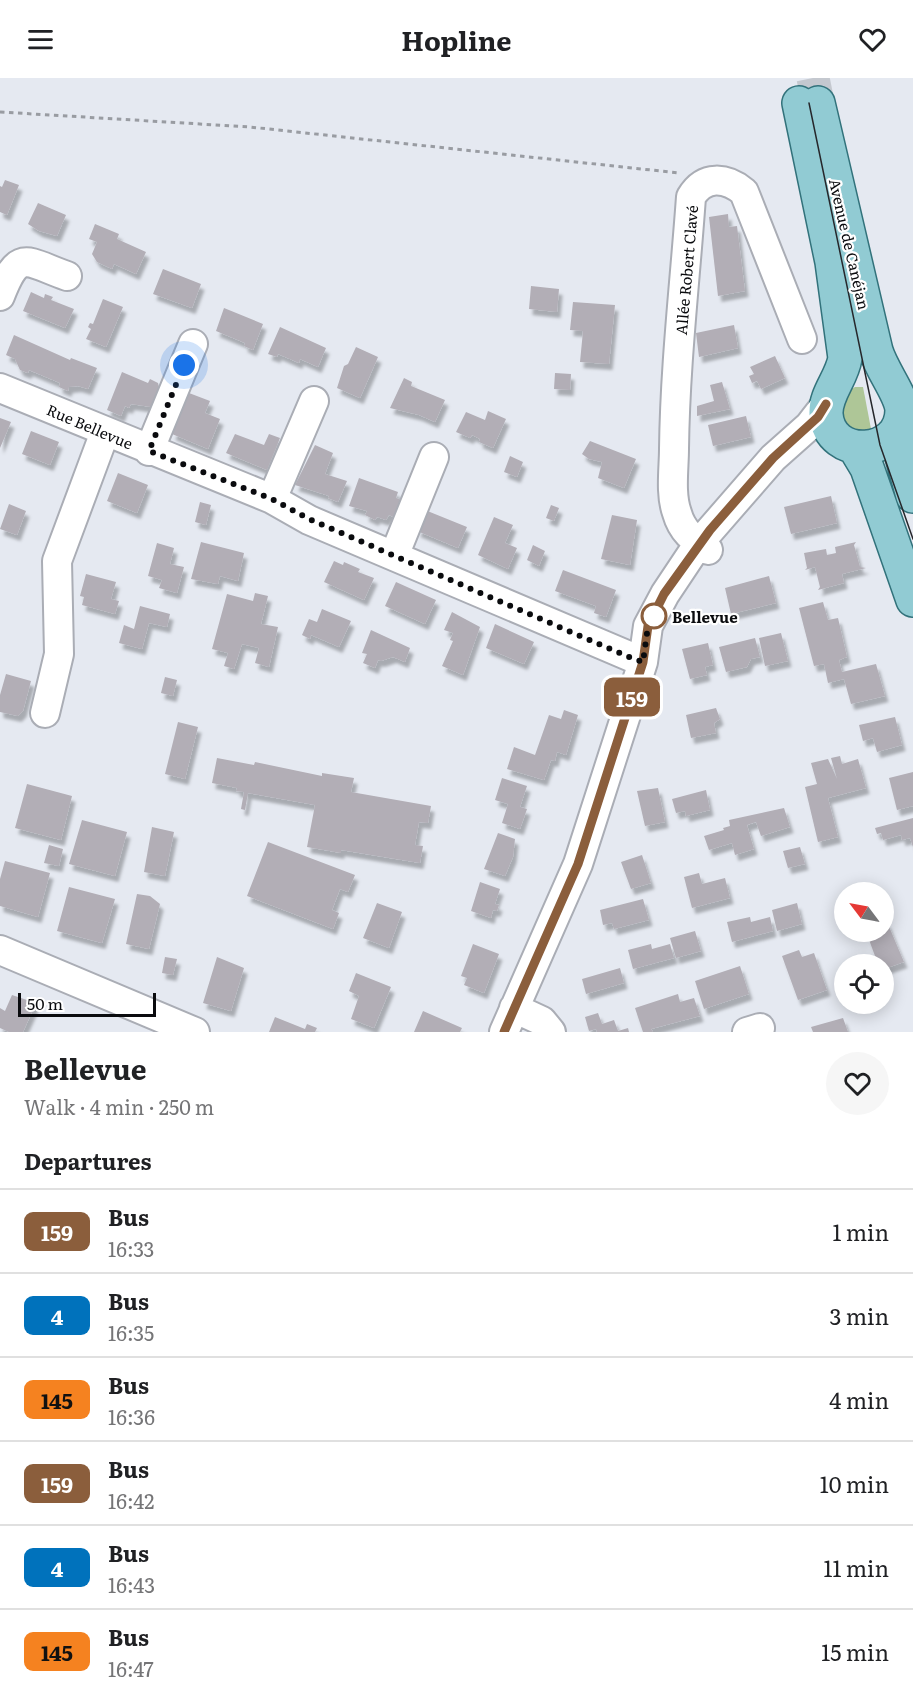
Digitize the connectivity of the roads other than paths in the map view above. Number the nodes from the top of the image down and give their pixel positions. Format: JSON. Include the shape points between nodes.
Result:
{"nodes":[{"id":1,"x":67,"y":276,"type":"dead end"},
{"id":2,"x":0,"y":296,"type":"edge"},
{"id":3,"x":802,"y":339,"type":"dead end"},
{"id":4,"x":193,"y":344,"type":"dead end"},
{"id":5,"x":888,"y":382,"type":"junction"},
{"id":6,"x":0,"y":388,"type":"edge"},
{"id":7,"x":832,"y":394,"type":"junction"},
{"id":8,"x":314,"y":401,"type":"dead end"},
{"id":9,"x":105,"y":432,"type":"junction"},
{"id":10,"x":895,"y":432,"type":"junction"},
{"id":11,"x":850,"y":446,"type":"junction"},
{"id":12,"x":149,"y":451,"type":"junction"},
{"id":13,"x":434,"y":457,"type":"dead end"},
{"id":14,"x":913,"y":496,"type":"edge"},
{"id":15,"x":272,"y":499,"type":"junction"},
{"id":16,"x":704,"y":546,"type":"junction"},
{"id":17,"x":394,"y":556,"type":"junction"},
{"id":18,"x":913,"y":600,"type":"edge"},
{"id":19,"x":643,"y":662,"type":"junction"},
{"id":20,"x":45,"y":713,"type":"dead end"},
{"id":21,"x":0,"y":950,"type":"edge"},
{"id":22,"x":516,"y":1022,"type":"edge"},
{"id":23,"x":195,"y":1032,"type":"edge"},
{"id":24,"x":551,"y":1032,"type":"edge"}],
"edges":[{"from":1,"to":2,"type":"street","via":[[25,261],[10,270]]},
{"from":3,"to":16,"type":"street","name":"Allée Robert Clavé","via":[[744,192],[734,184],[716,180],[702,183],[691,197],[674,444],[675,509],[686,533]]},
{"from":4,"to":12,"type":"street"},
{"from":5,"to":7,"type":"main road","via":[[877,375],[855,374]]},
{"from":5,"to":7,"type":"main road","name":"Avenue de Canéjan","via":[[808,103],[845,358]]},
{"from":5,"to":10,"type":"main road","name":"Avenue de Canéjan","via":[[896,390],[902,411]]},
{"from":6,"to":9,"type":"street","name":"Rue Bellevue"},
{"from":7,"to":11,"type":"main road","name":"Avenue de Canéjan","via":[[829,427]]},
{"from":7,"to":16,"type":"street","via":[[809,426],[773,458]]},
{"from":8,"to":15,"type":"street"},
{"from":9,"to":12,"type":"street","name":"Rue Bellevue"},
{"from":9,"to":20,"type":"street","via":[[57,561],[59,654]]},
{"from":10,"to":11,"type":"main road","via":[[880,445],[867,449]]},
{"from":10,"to":14,"type":"main road","name":"Avenue de Canéjan"},
{"from":11,"to":16,"type":"street","via":[[819,444],[796,457]]},
{"from":11,"to":18,"type":"main road","name":"Avenue de Canéjan","via":[[867,468]]},
{"from":12,"to":15,"type":"street","name":"Rue Bellevue"},
{"from":13,"to":17,"type":"street"},
{"from":15,"to":17,"type":"street","name":"Rue Bellevue"},
{"from":16,"to":19,"type":"street","via":[[664,594],[648,626]]},
{"from":17,"to":19,"type":"street","name":"Rue Bellevue"},
{"from":19,"to":22,"type":"street","via":[[578,864],[573,898],[554,956]]},
{"from":21,"to":23,"type":"street"},
{"from":22,"to":24,"type":"street","via":[[542,1022]]}]}
